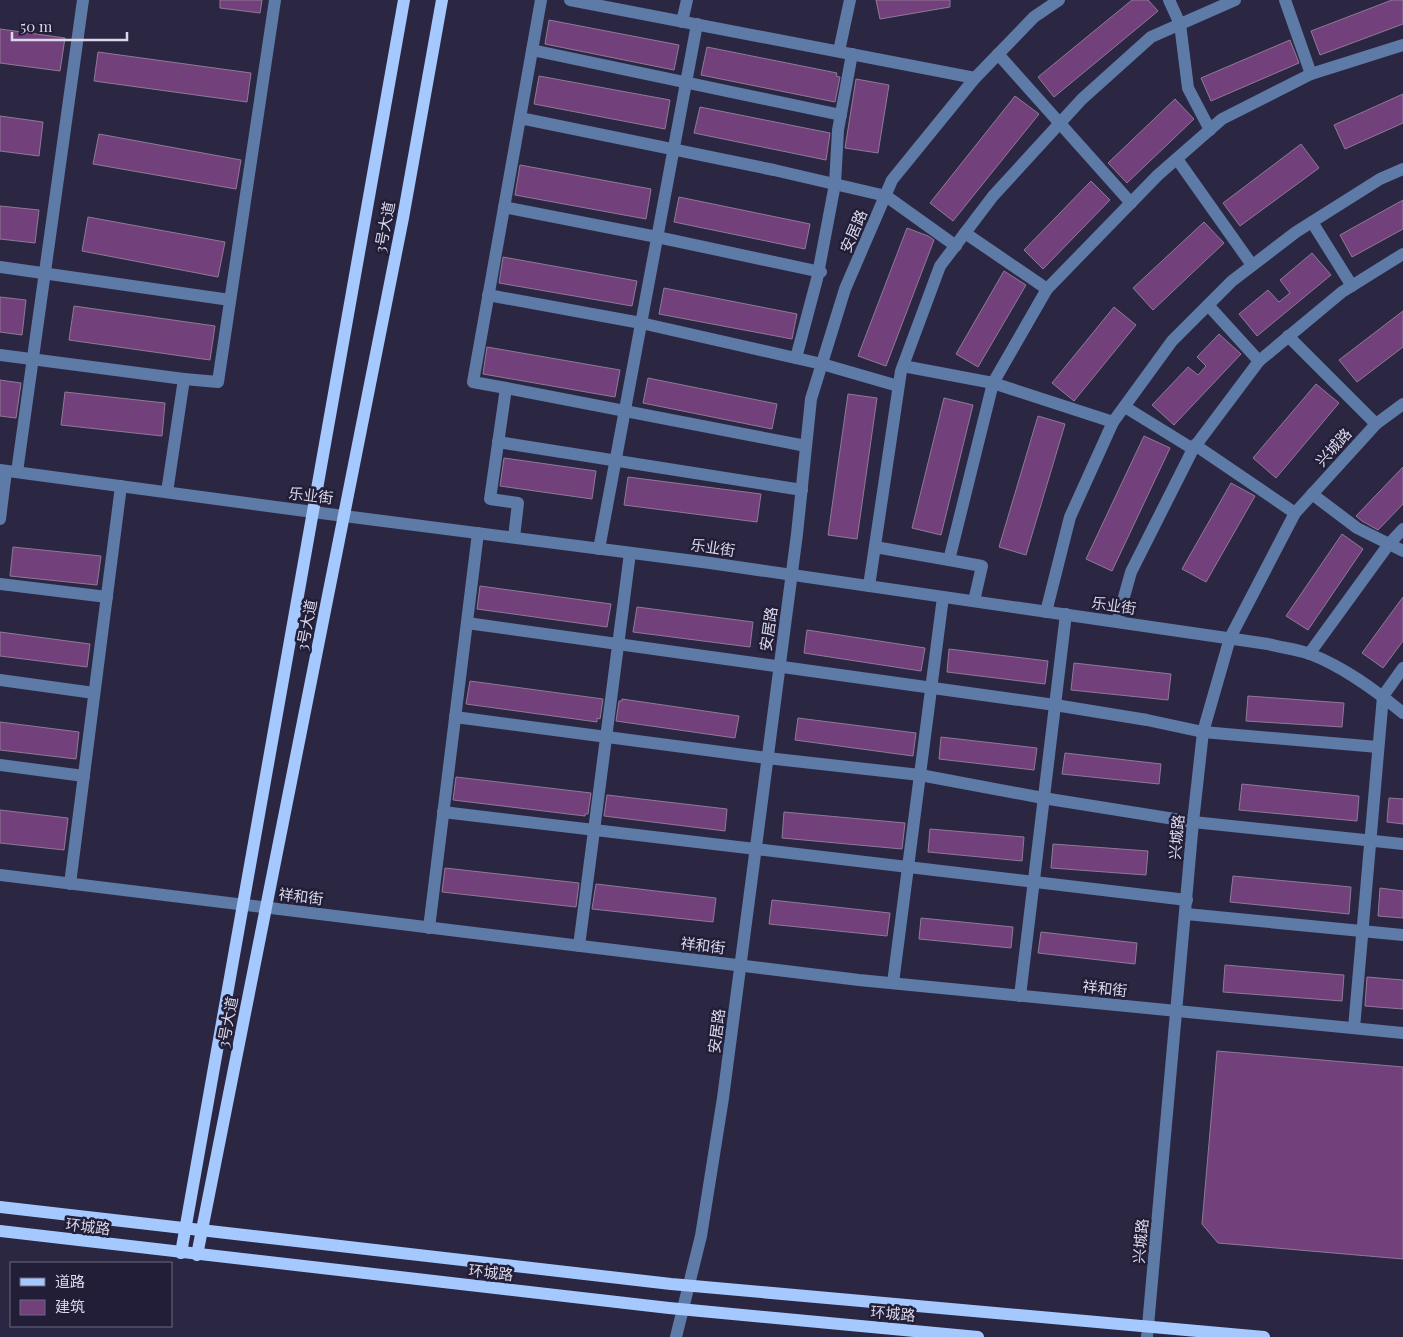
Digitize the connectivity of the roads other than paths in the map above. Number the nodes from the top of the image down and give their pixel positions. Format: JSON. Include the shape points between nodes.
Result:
{"nodes":[{"id":1,"x":83,"y":0,"type":"edge"},
{"id":2,"x":275,"y":0,"type":"edge"},
{"id":3,"x":404,"y":0,"type":"edge"},
{"id":4,"x":442,"y":0,"type":"edge"},
{"id":5,"x":541,"y":0,"type":"edge"},
{"id":6,"x":570,"y":0,"type":"edge"},
{"id":7,"x":687,"y":0,"type":"edge"},
{"id":8,"x":850,"y":0,"type":"edge"},
{"id":9,"x":1059,"y":0,"type":"edge"},
{"id":10,"x":1169,"y":0,"type":"edge"},
{"id":11,"x":1235,"y":0,"type":"edge"},
{"id":12,"x":1285,"y":0,"type":"edge"},
{"id":13,"x":682,"y":22,"type":"junction"},
{"id":14,"x":698,"y":24,"type":"junction"},
{"id":15,"x":1180,"y":24,"type":"junction"},
{"id":16,"x":1403,"y":45,"type":"edge"},
{"id":17,"x":532,"y":50,"type":"junction"},
{"id":18,"x":839,"y":51,"type":"junction"},
{"id":19,"x":852,"y":54,"type":"junction"},
{"id":20,"x":998,"y":54,"type":"junction"},
{"id":21,"x":1311,"y":74,"type":"junction"},
{"id":22,"x":975,"y":78,"type":"junction"},
{"id":23,"x":686,"y":82,"type":"junction"},
{"id":24,"x":841,"y":115,"type":"junction"},
{"id":25,"x":520,"y":118,"type":"junction"},
{"id":26,"x":1060,"y":123,"type":"junction"},
{"id":27,"x":1210,"y":130,"type":"junction"},
{"id":28,"x":674,"y":149,"type":"junction"},
{"id":29,"x":1177,"y":159,"type":"junction"},
{"id":30,"x":1403,"y":168,"type":"edge"},
{"id":31,"x":835,"y":184,"type":"junction"},
{"id":32,"x":886,"y":196,"type":"junction"},
{"id":33,"x":1131,"y":203,"type":"junction"},
{"id":34,"x":504,"y":207,"type":"junction"},
{"id":35,"x":1312,"y":222,"type":"junction"},
{"id":36,"x":965,"y":233,"type":"junction"},
{"id":37,"x":658,"y":237,"type":"junction"},
{"id":38,"x":956,"y":246,"type":"junction"},
{"id":39,"x":1403,"y":254,"type":"edge"},
{"id":40,"x":1252,"y":265,"type":"junction"},
{"id":41,"x":0,"y":267,"type":"edge"},
{"id":42,"x":820,"y":272,"type":"junction"},
{"id":43,"x":45,"y":274,"type":"junction"},
{"id":44,"x":1352,"y":286,"type":"junction"},
{"id":45,"x":1047,"y":289,"type":"junction"},
{"id":46,"x":488,"y":295,"type":"junction"},
{"id":47,"x":230,"y":300,"type":"junction"},
{"id":48,"x":1208,"y":305,"type":"junction"},
{"id":49,"x":641,"y":324,"type":"junction"},
{"id":50,"x":1288,"y":336,"type":"junction"},
{"id":51,"x":0,"y":356,"type":"edge"},
{"id":52,"x":796,"y":358,"type":"junction"},
{"id":53,"x":33,"y":360,"type":"junction"},
{"id":54,"x":1259,"y":361,"type":"junction"},
{"id":55,"x":822,"y":364,"type":"junction"},
{"id":56,"x":903,"y":366,"type":"junction"},
{"id":57,"x":184,"y":378,"type":"junction"},
{"id":58,"x":993,"y":383,"type":"junction"},
{"id":59,"x":898,"y":386,"type":"junction"},
{"id":60,"x":506,"y":388,"type":"junction"},
{"id":61,"x":1403,"y":404,"type":"edge"},
{"id":62,"x":1125,"y":407,"type":"junction"},
{"id":63,"x":624,"y":412,"type":"junction"},
{"id":64,"x":1113,"y":422,"type":"junction"},
{"id":65,"x":1376,"y":424,"type":"junction"},
{"id":66,"x":498,"y":442,"type":"junction"},
{"id":67,"x":806,"y":446,"type":"junction"},
{"id":68,"x":1194,"y":447,"type":"junction"},
{"id":69,"x":615,"y":460,"type":"junction"},
{"id":70,"x":8,"y":471,"type":"edge"},
{"id":71,"x":121,"y":486,"type":"junction"},
{"id":72,"x":802,"y":490,"type":"junction"},
{"id":73,"x":167,"y":492,"type":"junction"},
{"id":74,"x":1312,"y":494,"type":"junction"},
{"id":75,"x":313,"y":512,"type":"junction"},
{"id":76,"x":1296,"y":513,"type":"junction"},
{"id":77,"x":344,"y":515,"type":"junction"},
{"id":78,"x":0,"y":519,"type":"edge"},
{"id":79,"x":1403,"y":529,"type":"edge"},
{"id":80,"x":478,"y":533,"type":"junction"},
{"id":81,"x":514,"y":537,"type":"junction"},
{"id":82,"x":1389,"y":544,"type":"junction"},
{"id":83,"x":875,"y":547,"type":"junction"},
{"id":84,"x":599,"y":548,"type":"junction"},
{"id":85,"x":1403,"y":551,"type":"edge"},
{"id":86,"x":630,"y":553,"type":"junction"},
{"id":87,"x":949,"y":560,"type":"junction"},
{"id":88,"x":792,"y":575,"type":"junction"},
{"id":89,"x":0,"y":584,"type":"edge"},
{"id":90,"x":869,"y":586,"type":"junction"},
{"id":91,"x":107,"y":597,"type":"junction"},
{"id":92,"x":943,"y":597,"type":"junction"},
{"id":93,"x":974,"y":601,"type":"junction"},
{"id":94,"x":1046,"y":612,"type":"junction"},
{"id":95,"x":1066,"y":614,"type":"junction"},
{"id":96,"x":1117,"y":622,"type":"junction"},
{"id":97,"x":466,"y":623,"type":"junction"},
{"id":98,"x":1230,"y":638,"type":"junction"},
{"id":99,"x":618,"y":644,"type":"junction"},
{"id":100,"x":1309,"y":654,"type":"junction"},
{"id":101,"x":780,"y":665,"type":"junction"},
{"id":102,"x":1403,"y":668,"type":"edge"},
{"id":103,"x":0,"y":680,"type":"edge"},
{"id":104,"x":932,"y":687,"type":"junction"},
{"id":105,"x":94,"y":693,"type":"junction"},
{"id":106,"x":1383,"y":696,"type":"junction"},
{"id":107,"x":1055,"y":705,"type":"junction"},
{"id":108,"x":1403,"y":713,"type":"edge"},
{"id":109,"x":455,"y":717,"type":"junction"},
{"id":110,"x":1203,"y":732,"type":"junction"},
{"id":111,"x":606,"y":737,"type":"junction"},
{"id":112,"x":1378,"y":747,"type":"junction"},
{"id":113,"x":768,"y":758,"type":"junction"},
{"id":114,"x":0,"y":765,"type":"edge"},
{"id":115,"x":920,"y":775,"type":"junction"},
{"id":116,"x":84,"y":776,"type":"junction"},
{"id":117,"x":1043,"y":798,"type":"junction"},
{"id":118,"x":443,"y":812,"type":"junction"},
{"id":119,"x":1193,"y":822,"type":"junction"},
{"id":120,"x":594,"y":830,"type":"junction"},
{"id":121,"x":1370,"y":841,"type":"junction"},
{"id":122,"x":1403,"y":844,"type":"edge"},
{"id":123,"x":755,"y":850,"type":"junction"},
{"id":124,"x":908,"y":868,"type":"junction"},
{"id":125,"x":0,"y":876,"type":"edge"},
{"id":126,"x":1033,"y":883,"type":"junction"},
{"id":127,"x":70,"y":884,"type":"junction"},
{"id":128,"x":1187,"y":900,"type":"junction"},
{"id":129,"x":242,"y":906,"type":"junction"},
{"id":130,"x":266,"y":908,"type":"junction"},
{"id":131,"x":1186,"y":914,"type":"junction"},
{"id":132,"x":429,"y":928,"type":"junction"},
{"id":133,"x":1363,"y":931,"type":"junction"},
{"id":134,"x":1403,"y":934,"type":"edge"},
{"id":135,"x":579,"y":946,"type":"junction"},
{"id":136,"x":740,"y":966,"type":"junction"},
{"id":137,"x":893,"y":983,"type":"junction"},
{"id":138,"x":1020,"y":996,"type":"junction"},
{"id":139,"x":1177,"y":1011,"type":"junction"},
{"id":140,"x":1354,"y":1028,"type":"junction"},
{"id":141,"x":1403,"y":1033,"type":"edge"},
{"id":142,"x":0,"y":1207,"type":"edge"},
{"id":143,"x":185,"y":1229,"type":"junction"},
{"id":144,"x":0,"y":1231,"type":"edge"},
{"id":145,"x":202,"y":1231,"type":"junction"},
{"id":146,"x":181,"y":1253,"type":"junction"},
{"id":147,"x":197,"y":1255,"type":"junction"},
{"id":148,"x":689,"y":1286,"type":"junction"},
{"id":149,"x":684,"y":1310,"type":"junction"},
{"id":150,"x":1148,"y":1332,"type":"edge"},
{"id":151,"x":676,"y":1337,"type":"edge"},
{"id":152,"x":978,"y":1337,"type":"edge"},
{"id":153,"x":1264,"y":1337,"type":"edge"}],
"edges":[{"from":1,"to":43,"type":"street"},
{"from":2,"to":47,"type":"street"},
{"from":3,"to":75,"type":"main road","name":"3号大道"},
{"from":4,"to":77,"type":"main road","name":"3号大道"},
{"from":5,"to":17,"type":"street"},
{"from":6,"to":13,"type":"street"},
{"from":7,"to":13,"type":"street"},
{"from":8,"to":18,"type":"street"},
{"from":9,"to":20,"type":"street","name":"安居路","via":[[1034,17]]},
{"from":10,"to":15,"type":"street"},
{"from":11,"to":15,"type":"street"},
{"from":12,"to":21,"type":"street"},
{"from":13,"to":14,"type":"street"},
{"from":14,"to":18,"type":"street"},
{"from":14,"to":23,"type":"street"},
{"from":15,"to":26,"type":"street","via":[[1151,37]]},
{"from":15,"to":27,"type":"street","via":[[1188,88]]},
{"from":16,"to":21,"type":"street"},
{"from":17,"to":23,"type":"street"},
{"from":17,"to":25,"type":"street"},
{"from":18,"to":19,"type":"street"},
{"from":19,"to":22,"type":"street"},
{"from":19,"to":24,"type":"street"},
{"from":20,"to":22,"type":"street","name":"安居路"},
{"from":20,"to":26,"type":"street"},
{"from":21,"to":27,"type":"street","via":[[1222,119]]},
{"from":22,"to":32,"type":"street","name":"安居路","via":[[892,180]]},
{"from":23,"to":24,"type":"street"},
{"from":23,"to":28,"type":"street"},
{"from":24,"to":31,"type":"street"},
{"from":25,"to":28,"type":"street"},
{"from":25,"to":34,"type":"street"},
{"from":26,"to":33,"type":"street"},
{"from":26,"to":36,"type":"street","via":[[993,196]]},
{"from":27,"to":29,"type":"street"},
{"from":28,"to":31,"type":"street"},
{"from":28,"to":37,"type":"street"},
{"from":29,"to":33,"type":"street"},
{"from":29,"to":40,"type":"street"},
{"from":30,"to":35,"type":"street"},
{"from":31,"to":32,"type":"street"},
{"from":31,"to":42,"type":"street"},
{"from":32,"to":38,"type":"street"},
{"from":32,"to":55,"type":"street","name":"安居路","via":[[846,289]]},
{"from":33,"to":45,"type":"street"},
{"from":34,"to":37,"type":"street"},
{"from":34,"to":46,"type":"street"},
{"from":35,"to":40,"type":"street"},
{"from":35,"to":44,"type":"street"},
{"from":36,"to":38,"type":"street"},
{"from":36,"to":45,"type":"street"},
{"from":37,"to":42,"type":"street"},
{"from":37,"to":49,"type":"street"},
{"from":38,"to":56,"type":"street","via":[[940,266]]},
{"from":39,"to":44,"type":"street"},
{"from":40,"to":48,"type":"street"},
{"from":41,"to":43,"type":"street"},
{"from":42,"to":52,"type":"street"},
{"from":43,"to":47,"type":"street"},
{"from":43,"to":53,"type":"street"},
{"from":44,"to":50,"type":"street"},
{"from":45,"to":58,"type":"street"},
{"from":46,"to":49,"type":"street"},
{"from":46,"to":60,"type":"street","via":[[473,382]]},
{"from":47,"to":57,"type":"street","via":[[218,382]]},
{"from":48,"to":54,"type":"street"},
{"from":48,"to":62,"type":"street","via":[[1172,341]]},
{"from":49,"to":52,"type":"street"},
{"from":49,"to":63,"type":"street"},
{"from":50,"to":54,"type":"street"},
{"from":50,"to":65,"type":"street"},
{"from":51,"to":53,"type":"street"},
{"from":52,"to":55,"type":"street"},
{"from":53,"to":57,"type":"street"},
{"from":53,"to":70,"type":"street"},
{"from":54,"to":68,"type":"street"},
{"from":55,"to":59,"type":"street"},
{"from":55,"to":67,"type":"street","name":"安居路","via":[[811,400]]},
{"from":56,"to":58,"type":"street"},
{"from":56,"to":59,"type":"street"},
{"from":57,"to":73,"type":"street"},
{"from":58,"to":64,"type":"street"},
{"from":58,"to":87,"type":"street"},
{"from":59,"to":83,"type":"street"},
{"from":60,"to":63,"type":"street"},
{"from":60,"to":66,"type":"street"},
{"from":61,"to":65,"type":"street","name":"兴城路"},
{"from":62,"to":64,"type":"street"},
{"from":62,"to":68,"type":"street"},
{"from":63,"to":67,"type":"street"},
{"from":63,"to":69,"type":"street"},
{"from":64,"to":94,"type":"street","via":[[1070,517]]},
{"from":65,"to":74,"type":"street","name":"兴城路"},
{"from":66,"to":69,"type":"street"},
{"from":66,"to":81,"type":"street","via":[[490,499],[518,503]]},
{"from":67,"to":72,"type":"street","name":"安居路"},
{"from":68,"to":76,"type":"street"},
{"from":68,"to":96,"type":"street","via":[[1132,572]]},
{"from":69,"to":72,"type":"street"},
{"from":69,"to":84,"type":"street"},
{"from":70,"to":71,"type":"street","name":"乐业街"},
{"from":70,"to":78,"type":"street"},
{"from":71,"to":73,"type":"street","name":"乐业街"},
{"from":71,"to":91,"type":"street"},
{"from":72,"to":88,"type":"street","name":"安居路"},
{"from":73,"to":75,"type":"street","name":"乐业街"},
{"from":74,"to":76,"type":"street","name":"兴城路"},
{"from":74,"to":82,"type":"street","via":[[1357,528]]},
{"from":75,"to":77,"type":"street","name":"乐业街"},
{"from":75,"to":129,"type":"main road","name":"3号大道"},
{"from":76,"to":98,"type":"street","name":"兴城路"},
{"from":77,"to":80,"type":"street","name":"乐业街"},
{"from":77,"to":130,"type":"main road","name":"3号大道"},
{"from":79,"to":82,"type":"street"},
{"from":80,"to":81,"type":"street","name":"乐业街"},
{"from":80,"to":97,"type":"street"},
{"from":81,"to":84,"type":"street","name":"乐业街"},
{"from":82,"to":85,"type":"street"},
{"from":82,"to":100,"type":"street"},
{"from":83,"to":87,"type":"street"},
{"from":83,"to":90,"type":"street"},
{"from":84,"to":86,"type":"street","name":"乐业街"},
{"from":86,"to":88,"type":"street","name":"乐业街"},
{"from":86,"to":99,"type":"street"},
{"from":87,"to":93,"type":"street","via":[[982,566]]},
{"from":88,"to":90,"type":"street","name":"乐业街"},
{"from":88,"to":101,"type":"street","name":"安居路"},
{"from":89,"to":91,"type":"street"},
{"from":90,"to":92,"type":"street","name":"乐业街"},
{"from":91,"to":105,"type":"street"},
{"from":92,"to":93,"type":"street","name":"乐业街"},
{"from":92,"to":104,"type":"street"},
{"from":93,"to":94,"type":"street","name":"乐业街"},
{"from":94,"to":95,"type":"street","name":"乐业街"},
{"from":95,"to":96,"type":"street","name":"乐业街"},
{"from":95,"to":107,"type":"street"},
{"from":96,"to":98,"type":"street","name":"乐业街"},
{"from":97,"to":99,"type":"street"},
{"from":97,"to":109,"type":"street"},
{"from":98,"to":100,"type":"street","name":"乐业街"},
{"from":98,"to":110,"type":"street","name":"兴城路"},
{"from":99,"to":101,"type":"street"},
{"from":99,"to":111,"type":"street"},
{"from":100,"to":106,"type":"street","name":"乐业街","via":[[1347,672]]},
{"from":101,"to":104,"type":"street"},
{"from":101,"to":113,"type":"street","name":"安居路"},
{"from":102,"to":106,"type":"street"},
{"from":103,"to":105,"type":"street"},
{"from":104,"to":107,"type":"street"},
{"from":104,"to":115,"type":"street"},
{"from":105,"to":116,"type":"street"},
{"from":106,"to":108,"type":"street","name":"乐业街"},
{"from":106,"to":112,"type":"street"},
{"from":107,"to":110,"type":"street"},
{"from":107,"to":117,"type":"street"},
{"from":109,"to":111,"type":"street"},
{"from":109,"to":118,"type":"street"},
{"from":110,"to":112,"type":"street"},
{"from":110,"to":119,"type":"street","name":"兴城路"},
{"from":111,"to":113,"type":"street"},
{"from":111,"to":120,"type":"street"},
{"from":112,"to":121,"type":"street"},
{"from":113,"to":115,"type":"street"},
{"from":113,"to":123,"type":"street","name":"安居路"},
{"from":114,"to":116,"type":"street"},
{"from":115,"to":117,"type":"street"},
{"from":115,"to":124,"type":"street"},
{"from":116,"to":127,"type":"street"},
{"from":117,"to":119,"type":"street"},
{"from":117,"to":126,"type":"street"},
{"from":118,"to":120,"type":"street"},
{"from":118,"to":132,"type":"street"},
{"from":119,"to":121,"type":"street"},
{"from":119,"to":128,"type":"street","name":"兴城路"},
{"from":120,"to":123,"type":"street"},
{"from":120,"to":135,"type":"street"},
{"from":121,"to":122,"type":"street"},
{"from":121,"to":133,"type":"street"},
{"from":123,"to":124,"type":"street"},
{"from":123,"to":136,"type":"street","name":"安居路"},
{"from":124,"to":126,"type":"street"},
{"from":124,"to":137,"type":"street"},
{"from":125,"to":127,"type":"street","name":"祥和街"},
{"from":126,"to":128,"type":"street"},
{"from":126,"to":138,"type":"street"},
{"from":127,"to":129,"type":"street","name":"祥和街"},
{"from":128,"to":131,"type":"street","name":"兴城路"},
{"from":129,"to":130,"type":"street","name":"祥和街"},
{"from":129,"to":143,"type":"main road","name":"3号大道"},
{"from":130,"to":132,"type":"street","name":"祥和街"},
{"from":130,"to":145,"type":"main road","name":"3号大道"},
{"from":131,"to":133,"type":"street"},
{"from":131,"to":139,"type":"street","name":"兴城路"},
{"from":132,"to":135,"type":"street","name":"祥和街"},
{"from":133,"to":134,"type":"street"},
{"from":133,"to":140,"type":"street"},
{"from":135,"to":136,"type":"street","name":"祥和街"},
{"from":136,"to":137,"type":"street","name":"祥和街"},
{"from":136,"to":148,"type":"street","name":"安居路","via":[[723,1098],[701,1236]]},
{"from":137,"to":138,"type":"street","name":"祥和街"},
{"from":138,"to":139,"type":"street","name":"祥和街"},
{"from":139,"to":140,"type":"street","name":"祥和街"},
{"from":139,"to":150,"type":"street","name":"兴城路"},
{"from":140,"to":141,"type":"street","name":"祥和街"},
{"from":142,"to":143,"type":"main road"},
{"from":143,"to":145,"type":"main road"},
{"from":143,"to":146,"type":"main road","name":"3号大道"},
{"from":144,"to":146,"type":"main road","name":"环城路"},
{"from":145,"to":147,"type":"main road","name":"3号大道"},
{"from":145,"to":148,"type":"main road"},
{"from":146,"to":147,"type":"main road","name":"环城路"},
{"from":147,"to":149,"type":"main road","name":"环城路"},
{"from":148,"to":149,"type":"street","name":"安居路"},
{"from":148,"to":150,"type":"main road"},
{"from":149,"to":151,"type":"street","name":"安居路"},
{"from":149,"to":152,"type":"main road","name":"环城路"},
{"from":150,"to":153,"type":"main road"}]}
